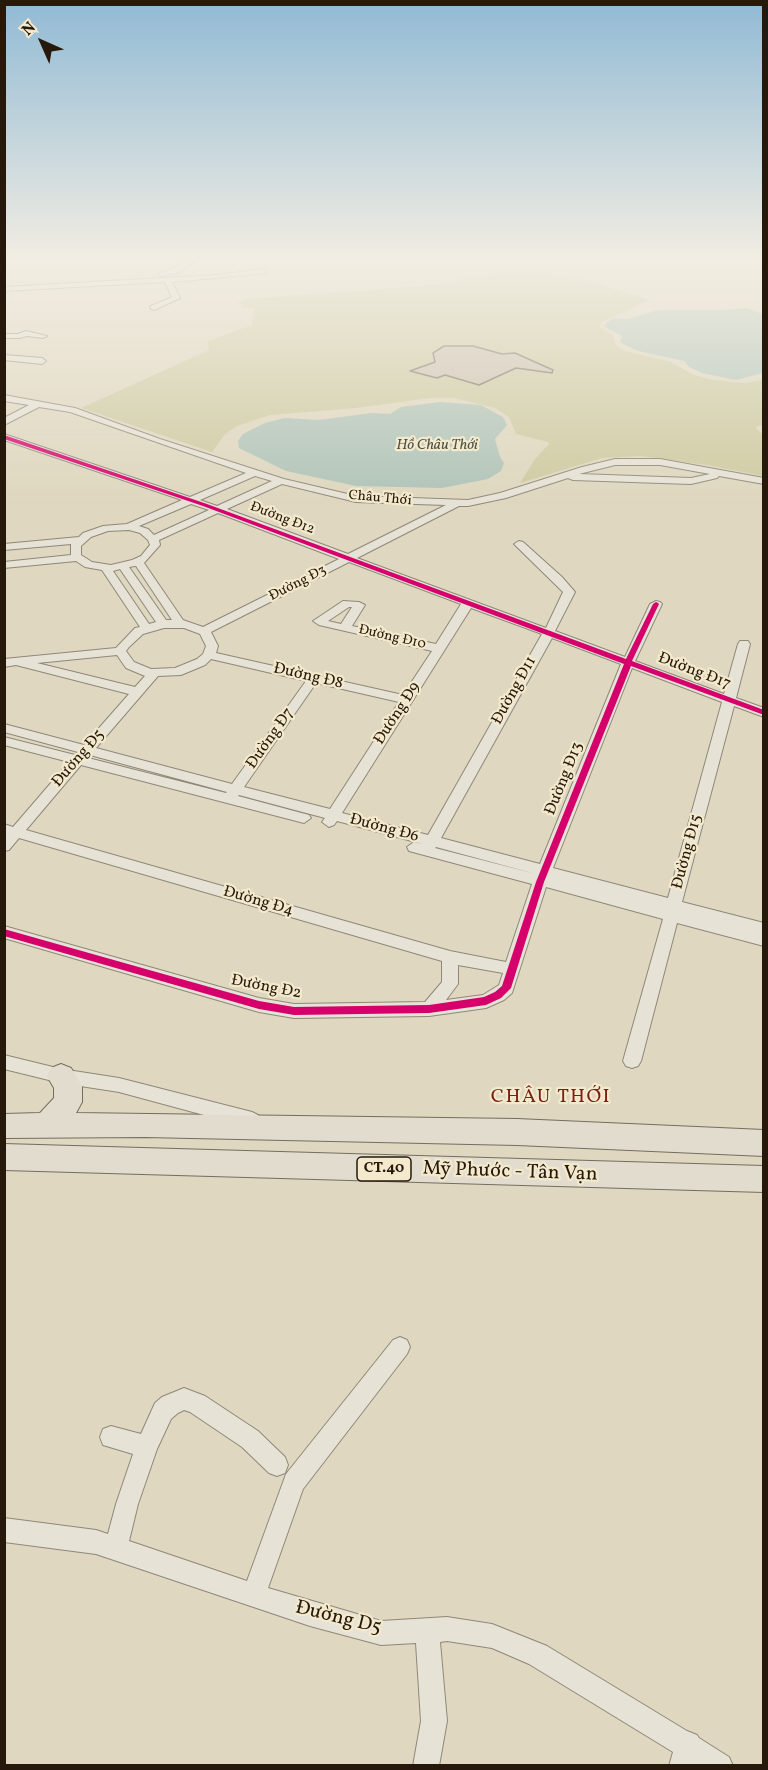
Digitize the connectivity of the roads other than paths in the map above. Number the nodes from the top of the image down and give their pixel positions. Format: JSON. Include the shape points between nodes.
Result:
{"nodes":[{"id":1,"x":4,"y":357,"type":"edge"},
{"id":2,"x":42,"y":361,"type":"dead end"},
{"id":3,"x":4,"y":398,"type":"edge"},
{"id":4,"x":25,"y":400,"type":"junction"},
{"id":5,"x":40,"y":403,"type":"junction"},
{"id":6,"x":4,"y":413,"type":"edge"},
{"id":7,"x":4,"y":422,"type":"edge"},
{"id":8,"x":4,"y":437,"type":"edge"},
{"id":9,"x":256,"y":472,"type":"junction"},
{"id":10,"x":725,"y":473,"type":"junction"},
{"id":11,"x":268,"y":476,"type":"junction"},
{"id":12,"x":561,"y":477,"type":"junction"},
{"id":13,"x":281,"y":481,"type":"junction"},
{"id":14,"x":764,"y":481,"type":"edge"},
{"id":15,"x":191,"y":500,"type":"junction"},
{"id":16,"x":456,"y":504,"type":"junction"},
{"id":17,"x":205,"y":505,"type":"junction"},
{"id":18,"x":218,"y":510,"type":"junction"},
{"id":19,"x":129,"y":527,"type":"junction"},
{"id":20,"x":149,"y":535,"type":"junction"},
{"id":21,"x":519,"y":544,"type":"dead end"},
{"id":22,"x":4,"y":547,"type":"edge"},
{"id":23,"x":77,"y":549,"type":"junction"},
{"id":24,"x":4,"y":556,"type":"edge"},
{"id":25,"x":347,"y":559,"type":"junction"},
{"id":26,"x":138,"y":561,"type":"junction"},
{"id":27,"x":4,"y":565,"type":"edge"},
{"id":28,"x":123,"y":566,"type":"junction"},
{"id":29,"x":105,"y":567,"type":"junction"},
{"id":30,"x":158,"y":591,"type":"junction"},
{"id":31,"x":143,"y":595,"type":"junction"},
{"id":32,"x":127,"y":600,"type":"junction"},
{"id":33,"x":468,"y":603,"type":"junction"},
{"id":34,"x":656,"y":604,"type":"dead end"},
{"id":35,"x":179,"y":623,"type":"junction"},
{"id":36,"x":163,"y":624,"type":"junction"},
{"id":37,"x":345,"y":627,"type":"dead end"},
{"id":38,"x":146,"y":628,"type":"junction"},
{"id":39,"x":204,"y":631,"type":"junction"},
{"id":40,"x":547,"y":633,"type":"junction"},
{"id":41,"x":744,"y":644,"type":"dead end"},
{"id":42,"x":440,"y":649,"type":"junction"},
{"id":43,"x":120,"y":651,"type":"junction"},
{"id":44,"x":209,"y":655,"type":"junction"},
{"id":45,"x":11,"y":663,"type":"edge"},
{"id":46,"x":628,"y":663,"type":"junction"},
{"id":47,"x":154,"y":673,"type":"junction"},
{"id":48,"x":313,"y":679,"type":"junction"},
{"id":49,"x":138,"y":692,"type":"junction"},
{"id":50,"x":407,"y":700,"type":"junction"},
{"id":51,"x":729,"y":701,"type":"junction"},
{"id":52,"x":764,"y":713,"type":"edge"},
{"id":53,"x":4,"y":728,"type":"edge"},
{"id":54,"x":4,"y":741,"type":"edge"},
{"id":55,"x":83,"y":755,"type":"junction"},
{"id":56,"x":232,"y":794,"type":"junction"},
{"id":57,"x":330,"y":820,"type":"junction"},
{"id":58,"x":10,"y":831,"type":"edge"},
{"id":59,"x":4,"y":846,"type":"edge"},
{"id":60,"x":429,"y":846,"type":"junction"},
{"id":61,"x":542,"y":876,"type":"junction"},
{"id":62,"x":673,"y":911,"type":"junction"},
{"id":63,"x":764,"y":929,"type":"edge"},
{"id":64,"x":4,"y":932,"type":"edge"},
{"id":65,"x":764,"y":940,"type":"edge"},
{"id":66,"x":450,"y":957,"type":"junction"},
{"id":67,"x":512,"y":969,"type":"junction"},
{"id":68,"x":429,"y":1009,"type":"junction"},
{"id":69,"x":632,"y":1060,"type":"dead end"},
{"id":70,"x":4,"y":1062,"type":"edge"},
{"id":71,"x":61,"y":1076,"type":"junction"},
{"id":72,"x":4,"y":1126,"type":"edge"},
{"id":73,"x":47,"y":1126,"type":"junction"},
{"id":74,"x":279,"y":1127,"type":"junction"},
{"id":75,"x":764,"y":1143,"type":"edge"},
{"id":76,"x":4,"y":1157,"type":"edge"},
{"id":77,"x":764,"y":1179,"type":"edge"},
{"id":78,"x":400,"y":1347,"type":"dead end"},
{"id":79,"x":111,"y":1437,"type":"dead end"},
{"id":80,"x":147,"y":1447,"type":"junction"},
{"id":81,"x":277,"y":1465,"type":"dead end"},
{"id":82,"x":4,"y":1530,"type":"edge"},
{"id":83,"x":116,"y":1548,"type":"junction"},
{"id":84,"x":254,"y":1595,"type":"junction"},
{"id":85,"x":427,"y":1631,"type":"junction"},
{"id":86,"x":685,"y":1755,"type":"edge"},
{"id":87,"x":426,"y":1766,"type":"edge"},
{"id":88,"x":720,"y":1766,"type":"edge"}],
"edges":[{"from":1,"to":2,"type":"street"},
{"from":3,"to":4,"type":"street","name":"Châu Thới"},
{"from":4,"to":5,"type":"street","name":"Châu Thới"},
{"from":4,"to":6,"type":"street"},
{"from":5,"to":7,"type":"street"},
{"from":5,"to":9,"type":"street","name":"Châu Thới","via":[[100,419]]},
{"from":8,"to":15,"type":"street","name":"Đường Đ12"},
{"from":9,"to":11,"type":"street","name":"Châu Thới"},
{"from":9,"to":15,"type":"street"},
{"from":10,"to":12,"type":"street","via":[[691,481]]},
{"from":10,"to":12,"type":"street","name":"Châu Thới","via":[[660,462],[623,462]]},
{"from":10,"to":14,"type":"street","name":"Châu Thới"},
{"from":11,"to":13,"type":"street","name":"Châu Thới"},
{"from":11,"to":17,"type":"street"},
{"from":12,"to":16,"type":"street","name":"Châu Thới","via":[[502,496]]},
{"from":13,"to":16,"type":"street","name":"Châu Thới","via":[[356,499]]},
{"from":13,"to":18,"type":"street"},
{"from":15,"to":17,"type":"street","name":"Đường Đ12"},
{"from":15,"to":19,"type":"street"},
{"from":16,"to":25,"type":"street","name":"Đường Đ3"},
{"from":17,"to":18,"type":"street","name":"Đường Đ12"},
{"from":17,"to":20,"type":"street"},
{"from":18,"to":20,"type":"street"},
{"from":18,"to":25,"type":"street","name":"Đường Đ12"},
{"from":19,"to":20,"type":"street"},
{"from":19,"to":23,"type":"street","via":[[96,531]]},
{"from":20,"to":26,"type":"street","via":[[155,545],[152,552]]},
{"from":21,"to":40,"type":"street","name":"Đường Đ11","via":[[569,592]]},
{"from":22,"to":23,"type":"street"},
{"from":23,"to":24,"type":"street"},
{"from":23,"to":27,"type":"street"},
{"from":23,"to":29,"type":"street","via":[[89,565]]},
{"from":25,"to":33,"type":"street","name":"Đường Đ12"},
{"from":25,"to":39,"type":"street","name":"Đường Đ3"},
{"from":26,"to":28,"type":"street"},
{"from":26,"to":30,"type":"street"},
{"from":28,"to":29,"type":"street"},
{"from":28,"to":31,"type":"street"},
{"from":29,"to":32,"type":"street"},
{"from":30,"to":31,"type":"street"},
{"from":30,"to":35,"type":"street"},
{"from":31,"to":32,"type":"street"},
{"from":31,"to":36,"type":"street"},
{"from":32,"to":38,"type":"street"},
{"from":33,"to":40,"type":"street","name":"Đường Đ12"},
{"from":33,"to":42,"type":"street","name":"Đường Đ9"},
{"from":34,"to":46,"type":"street","name":"Đường Đ13"},
{"from":35,"to":36,"type":"street"},
{"from":35,"to":39,"type":"street"},
{"from":36,"to":38,"type":"street"},
{"from":37,"to":42,"type":"street","name":"Đường Đ10"},
{"from":38,"to":43,"type":"street","via":[[131,637]]},
{"from":39,"to":44,"type":"street","via":[[212,646]]},
{"from":40,"to":46,"type":"street","name":"Đường Đ17"},
{"from":40,"to":60,"type":"street","name":"Đường Đ11"},
{"from":41,"to":51,"type":"street","name":"Đường Đ15"},
{"from":42,"to":50,"type":"street","name":"Đường Đ9"},
{"from":43,"to":45,"type":"street"},
{"from":43,"to":47,"type":"street","via":[[130,665]]},
{"from":44,"to":47,"type":"street","via":[[190,668]]},
{"from":44,"to":48,"type":"street","name":"Đường Đ8"},
{"from":45,"to":49,"type":"street"},
{"from":46,"to":51,"type":"street","name":"Đường Đ17"},
{"from":46,"to":61,"type":"street","name":"Đường Đ13"},
{"from":47,"to":49,"type":"street","name":"Đường Đ5"},
{"from":48,"to":50,"type":"street","name":"Đường Đ8"},
{"from":48,"to":56,"type":"street","name":"Đường Đ7"},
{"from":49,"to":55,"type":"street","name":"Đường Đ5"},
{"from":50,"to":57,"type":"street","name":"Đường Đ9"},
{"from":51,"to":52,"type":"street","name":"Đường Đ17"},
{"from":51,"to":62,"type":"street","name":"Đường Đ15"},
{"from":53,"to":55,"type":"street","name":"Đường Đ6"},
{"from":54,"to":55,"type":"street","name":"Đường Đ6"},
{"from":55,"to":56,"type":"street","name":"Đường Đ6"},
{"from":55,"to":58,"type":"street","name":"Đường Đ5"},
{"from":56,"to":57,"type":"street","name":"Đường Đ6"},
{"from":57,"to":60,"type":"street","name":"Đường Đ6"},
{"from":58,"to":59,"type":"street","name":"Đường Đ5"},
{"from":58,"to":66,"type":"street","name":"Đường Đ4"},
{"from":60,"to":61,"type":"street","name":"Đường Đ6"},
{"from":61,"to":62,"type":"street","name":"Đường Đ6"},
{"from":61,"to":67,"type":"street","name":"Đường Đ13"},
{"from":62,"to":63,"type":"street","name":"Đường Đ6"},
{"from":62,"to":65,"type":"street","name":"Đường Đ6"},
{"from":62,"to":69,"type":"street","name":"Đường Đ15"},
{"from":64,"to":68,"type":"street","name":"Đường Đ2","via":[[259,1005],[294,1011]]},
{"from":66,"to":67,"type":"street","name":"Đường Đ4"},
{"from":66,"to":68,"type":"street","via":[[450,984]]},
{"from":67,"to":68,"type":"street","name":"Đường Đ2","via":[[506,988],[498,996]]},
{"from":70,"to":71,"type":"street"},
{"from":71,"to":73,"type":"main road","via":[[68,1086],[68,1102]]},
{"from":71,"to":74,"type":"street","via":[[120,1085]]},
{"from":72,"to":73,"type":"main road"},
{"from":73,"to":74,"type":"main road"},
{"from":74,"to":75,"type":"main road"},
{"from":76,"to":77,"type":"main road","name":"Mỹ Phước - Tân Vạn","number":"CT.40"},
{"from":78,"to":84,"type":"street","via":[[294,1482]]},
{"from":79,"to":80,"type":"street"},
{"from":80,"to":81,"type":"street","via":[[163,1411],[184,1399],[250,1439]]},
{"from":80,"to":83,"type":"street"},
{"from":82,"to":83,"type":"street","name":"Đường D5"},
{"from":83,"to":84,"type":"street","name":"Đường D5"},
{"from":84,"to":85,"type":"street","name":"Đường D5","via":[[381,1633]]},
{"from":85,"to":86,"type":"street","name":"Đường D5","via":[[447,1629],[492,1636],[538,1655]]},
{"from":85,"to":87,"type":"street","via":[[434,1720]]},
{"from":86,"to":88,"type":"street","name":"Đường D5"}]}
